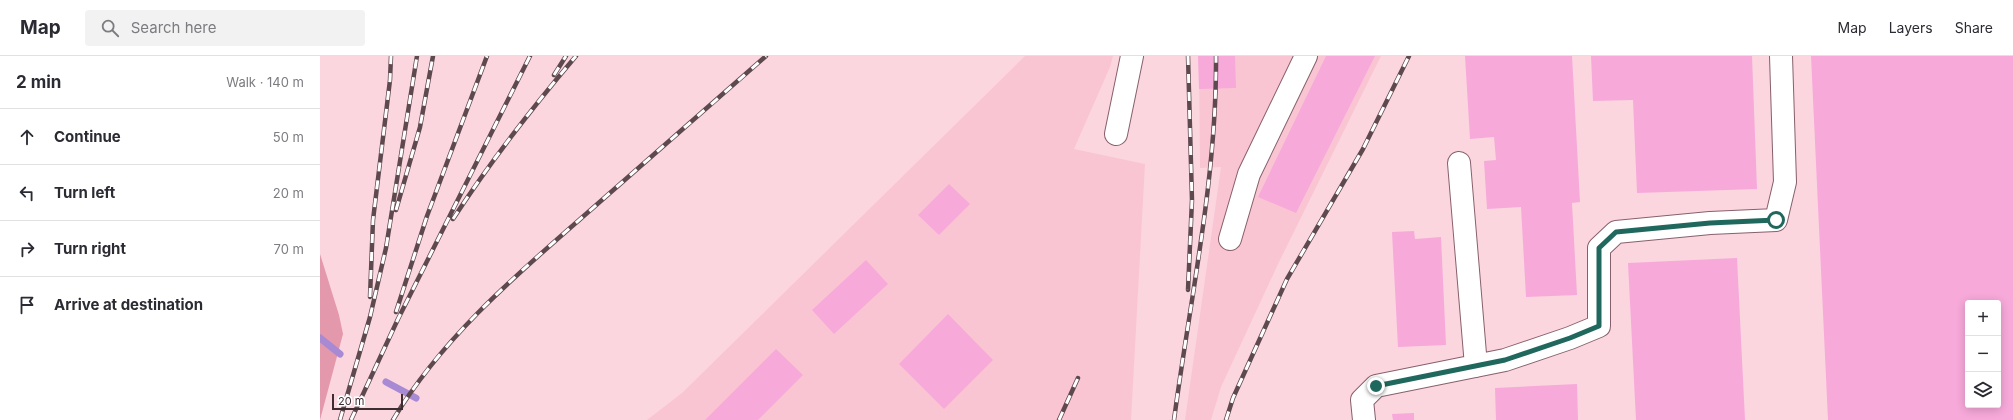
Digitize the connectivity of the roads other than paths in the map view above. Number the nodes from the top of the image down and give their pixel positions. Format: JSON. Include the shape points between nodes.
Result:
{"nodes":[{"id":1,"x":1132,"y":56,"type":"edge"},
{"id":2,"x":1306,"y":56,"type":"edge"},
{"id":3,"x":1781,"y":56,"type":"edge"},
{"id":4,"x":1116,"y":134,"type":"dead end"},
{"id":5,"x":1459,"y":163,"type":"dead end"},
{"id":6,"x":1230,"y":239,"type":"dead end"},
{"id":7,"x":1476,"y":366,"type":"junction"},
{"id":8,"x":1364,"y":420,"type":"edge"}],
"edges":[{"from":1,"to":4,"type":"street"},
{"from":2,"to":6,"type":"street","via":[[1249,174]]},
{"from":3,"to":7,"type":"street","via":[[1785,182],[1776,220],[1616,232],[1599,248],[1599,326],[1505,360]]},
{"from":5,"to":7,"type":"street"},
{"from":7,"to":8,"type":"street","via":[[1376,386],[1362,400]]}]}
